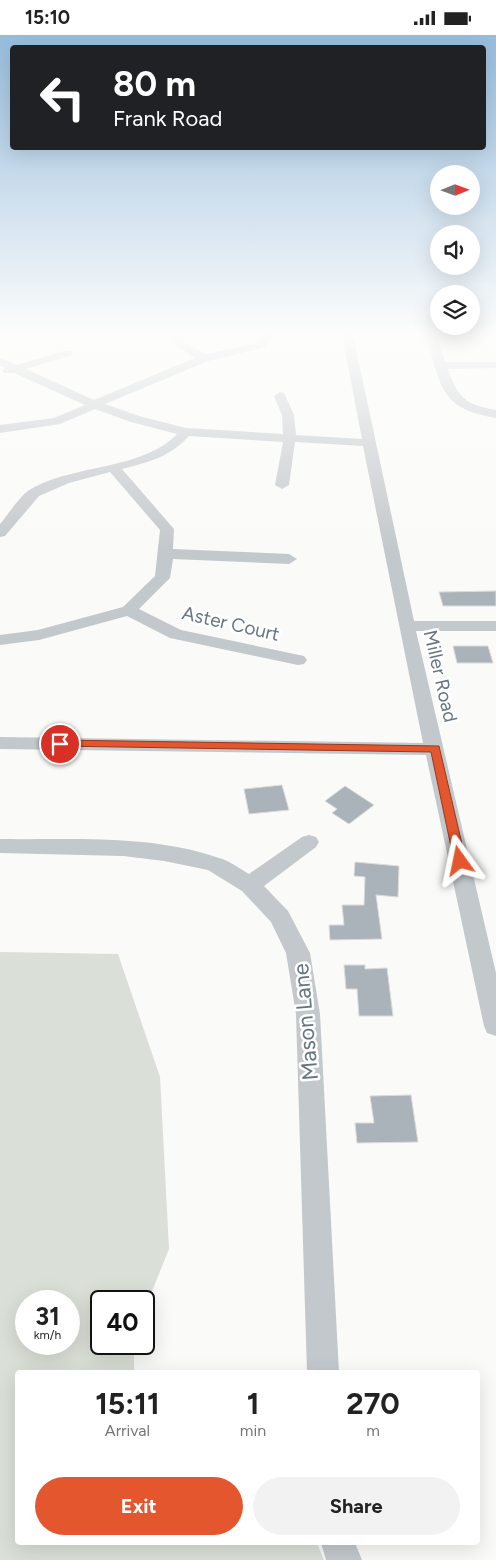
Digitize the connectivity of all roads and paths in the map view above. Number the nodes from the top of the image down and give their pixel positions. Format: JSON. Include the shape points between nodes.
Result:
{"nodes":[{"id":1,"x":89,"y":406,"type":"edge"},
{"id":2,"x":100,"y":406,"type":"edge"},
{"id":3,"x":286,"y":406,"type":"edge"},
{"id":4,"x":362,"y":406,"type":"edge"},
{"id":5,"x":464,"y":406,"type":"edge"},
{"id":6,"x":496,"y":415,"type":"edge"},
{"id":7,"x":0,"y":429,"type":"edge"},
{"id":8,"x":186,"y":432,"type":"junction"},
{"id":9,"x":289,"y":439,"type":"junction"},
{"id":10,"x":370,"y":443,"type":"junction"},
{"id":11,"x":114,"y":468,"type":"junction"},
{"id":12,"x":282,"y":485,"type":"dead end"},
{"id":13,"x":0,"y":533,"type":"edge"},
{"id":14,"x":166,"y":554,"type":"junction"},
{"id":15,"x":289,"y":559,"type":"dead end"},
{"id":16,"x":129,"y":610,"type":"junction"},
{"id":17,"x":407,"y":626,"type":"junction"},
{"id":18,"x":496,"y":626,"type":"edge"},
{"id":19,"x":0,"y":640,"type":"edge"},
{"id":20,"x":298,"y":660,"type":"dead end"},
{"id":21,"x":0,"y":743,"type":"edge"},
{"id":22,"x":435,"y":749,"type":"junction"},
{"id":23,"x":309,"y":842,"type":"dead end"},
{"id":24,"x":0,"y":846,"type":"edge"},
{"id":25,"x":250,"y":885,"type":"junction"},
{"id":26,"x":496,"y":1025,"type":"edge"},
{"id":27,"x":323,"y":1370,"type":"edge"},
{"id":28,"x":339,"y":1545,"type":"edge"},
{"id":29,"x":344,"y":1560,"type":"edge"}],
"edges":[{"from":1,"to":7,"type":"street","via":[[56,421]]},
{"from":2,"to":8,"type":"street"},
{"from":3,"to":9,"type":"street"},
{"from":4,"to":10,"type":"street","name":"Miller Road"},
{"from":5,"to":6,"type":"street","via":[[461,414],[470,418],[482,420]]},
{"from":8,"to":9,"type":"street"},
{"from":8,"to":11,"type":"street","via":[[172,447]]},
{"from":9,"to":10,"type":"street"},
{"from":9,"to":12,"type":"street"},
{"from":10,"to":17,"type":"street","name":"Miller Road"},
{"from":11,"to":13,"type":"street","via":[[64,480],[34,493]]},
{"from":11,"to":14,"type":"street","via":[[167,529]]},
{"from":14,"to":15,"type":"street"},
{"from":14,"to":16,"type":"street","via":[[162,577]]},
{"from":16,"to":19,"type":"street","via":[[39,635]]},
{"from":16,"to":20,"type":"street","name":"Aster Court","via":[[176,634]]},
{"from":17,"to":18,"type":"street"},
{"from":17,"to":22,"type":"street","name":"Miller Road"},
{"from":21,"to":22,"type":"street"},
{"from":22,"to":26,"type":"street","name":"Miller Road"},
{"from":23,"to":25,"type":"street"},
{"from":24,"to":25,"type":"street","name":"Mason Lane","via":[[123,848],[164,853],[214,864]]},
{"from":25,"to":27,"type":"street","name":"Mason Lane","via":[[280,917],[298,953],[308,1014]]},
{"from":28,"to":29,"type":"street"}]}
